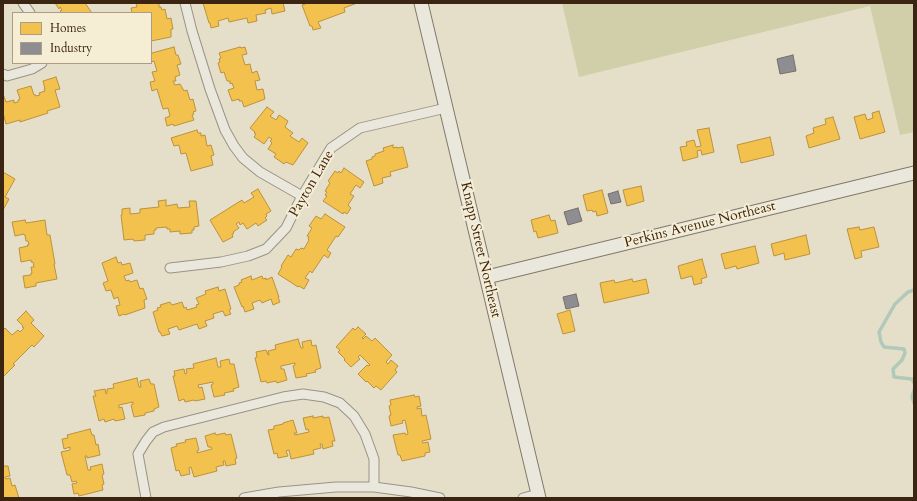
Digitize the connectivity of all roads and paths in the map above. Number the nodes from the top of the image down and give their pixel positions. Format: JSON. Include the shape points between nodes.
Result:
{"nodes":[{"id":1,"x":23,"y":3,"type":"edge"},
{"id":2,"x":185,"y":3,"type":"edge"},
{"id":3,"x":421,"y":3,"type":"edge"},
{"id":4,"x":29,"y":12,"type":"edge"},
{"id":5,"x":40,"y":64,"type":"edge"},
{"id":6,"x":3,"y":74,"type":"edge"},
{"id":7,"x":446,"y":108,"type":"junction"},
{"id":8,"x":914,"y":173,"type":"edge"},
{"id":9,"x":302,"y":196,"type":"junction"},
{"id":10,"x":170,"y":268,"type":"dead end"},
{"id":11,"x":487,"y":277,"type":"junction"},
{"id":12,"x":374,"y":487,"type":"junction"},
{"id":13,"x":539,"y":496,"type":"edge"},
{"id":14,"x":146,"y":498,"type":"edge"},
{"id":15,"x":244,"y":498,"type":"edge"},
{"id":16,"x":440,"y":498,"type":"edge"},
{"id":17,"x":523,"y":498,"type":"edge"}],
"edges":[{"from":1,"to":4,"type":"street"},
{"from":2,"to":9,"type":"street","via":[[210,89],[225,130],[234,146],[243,158],[260,172]]},
{"from":3,"to":7,"type":"main road","name":"Knapp Street Northeast"},
{"from":5,"to":6,"type":"street","via":[[7,76]]},
{"from":7,"to":9,"type":"street","name":"Payton Lane","via":[[360,128],[331,148]]},
{"from":7,"to":11,"type":"main road","name":"Knapp Street Northeast"},
{"from":8,"to":11,"type":"main road","name":"Perkins Avenue Northeast"},
{"from":9,"to":10,"type":"street","name":"Payton Lane","via":[[286,228],[266,249],[248,256]]},
{"from":11,"to":13,"type":"main road","name":"Knapp Street Northeast"},
{"from":12,"to":14,"type":"street","via":[[374,459],[366,434],[354,416],[340,403],[324,397],[303,394],[164,427],[153,432],[138,454]]},
{"from":12,"to":15,"type":"street","via":[[336,487]]},
{"from":12,"to":16,"type":"street"},
{"from":13,"to":17,"type":"street"}]}
